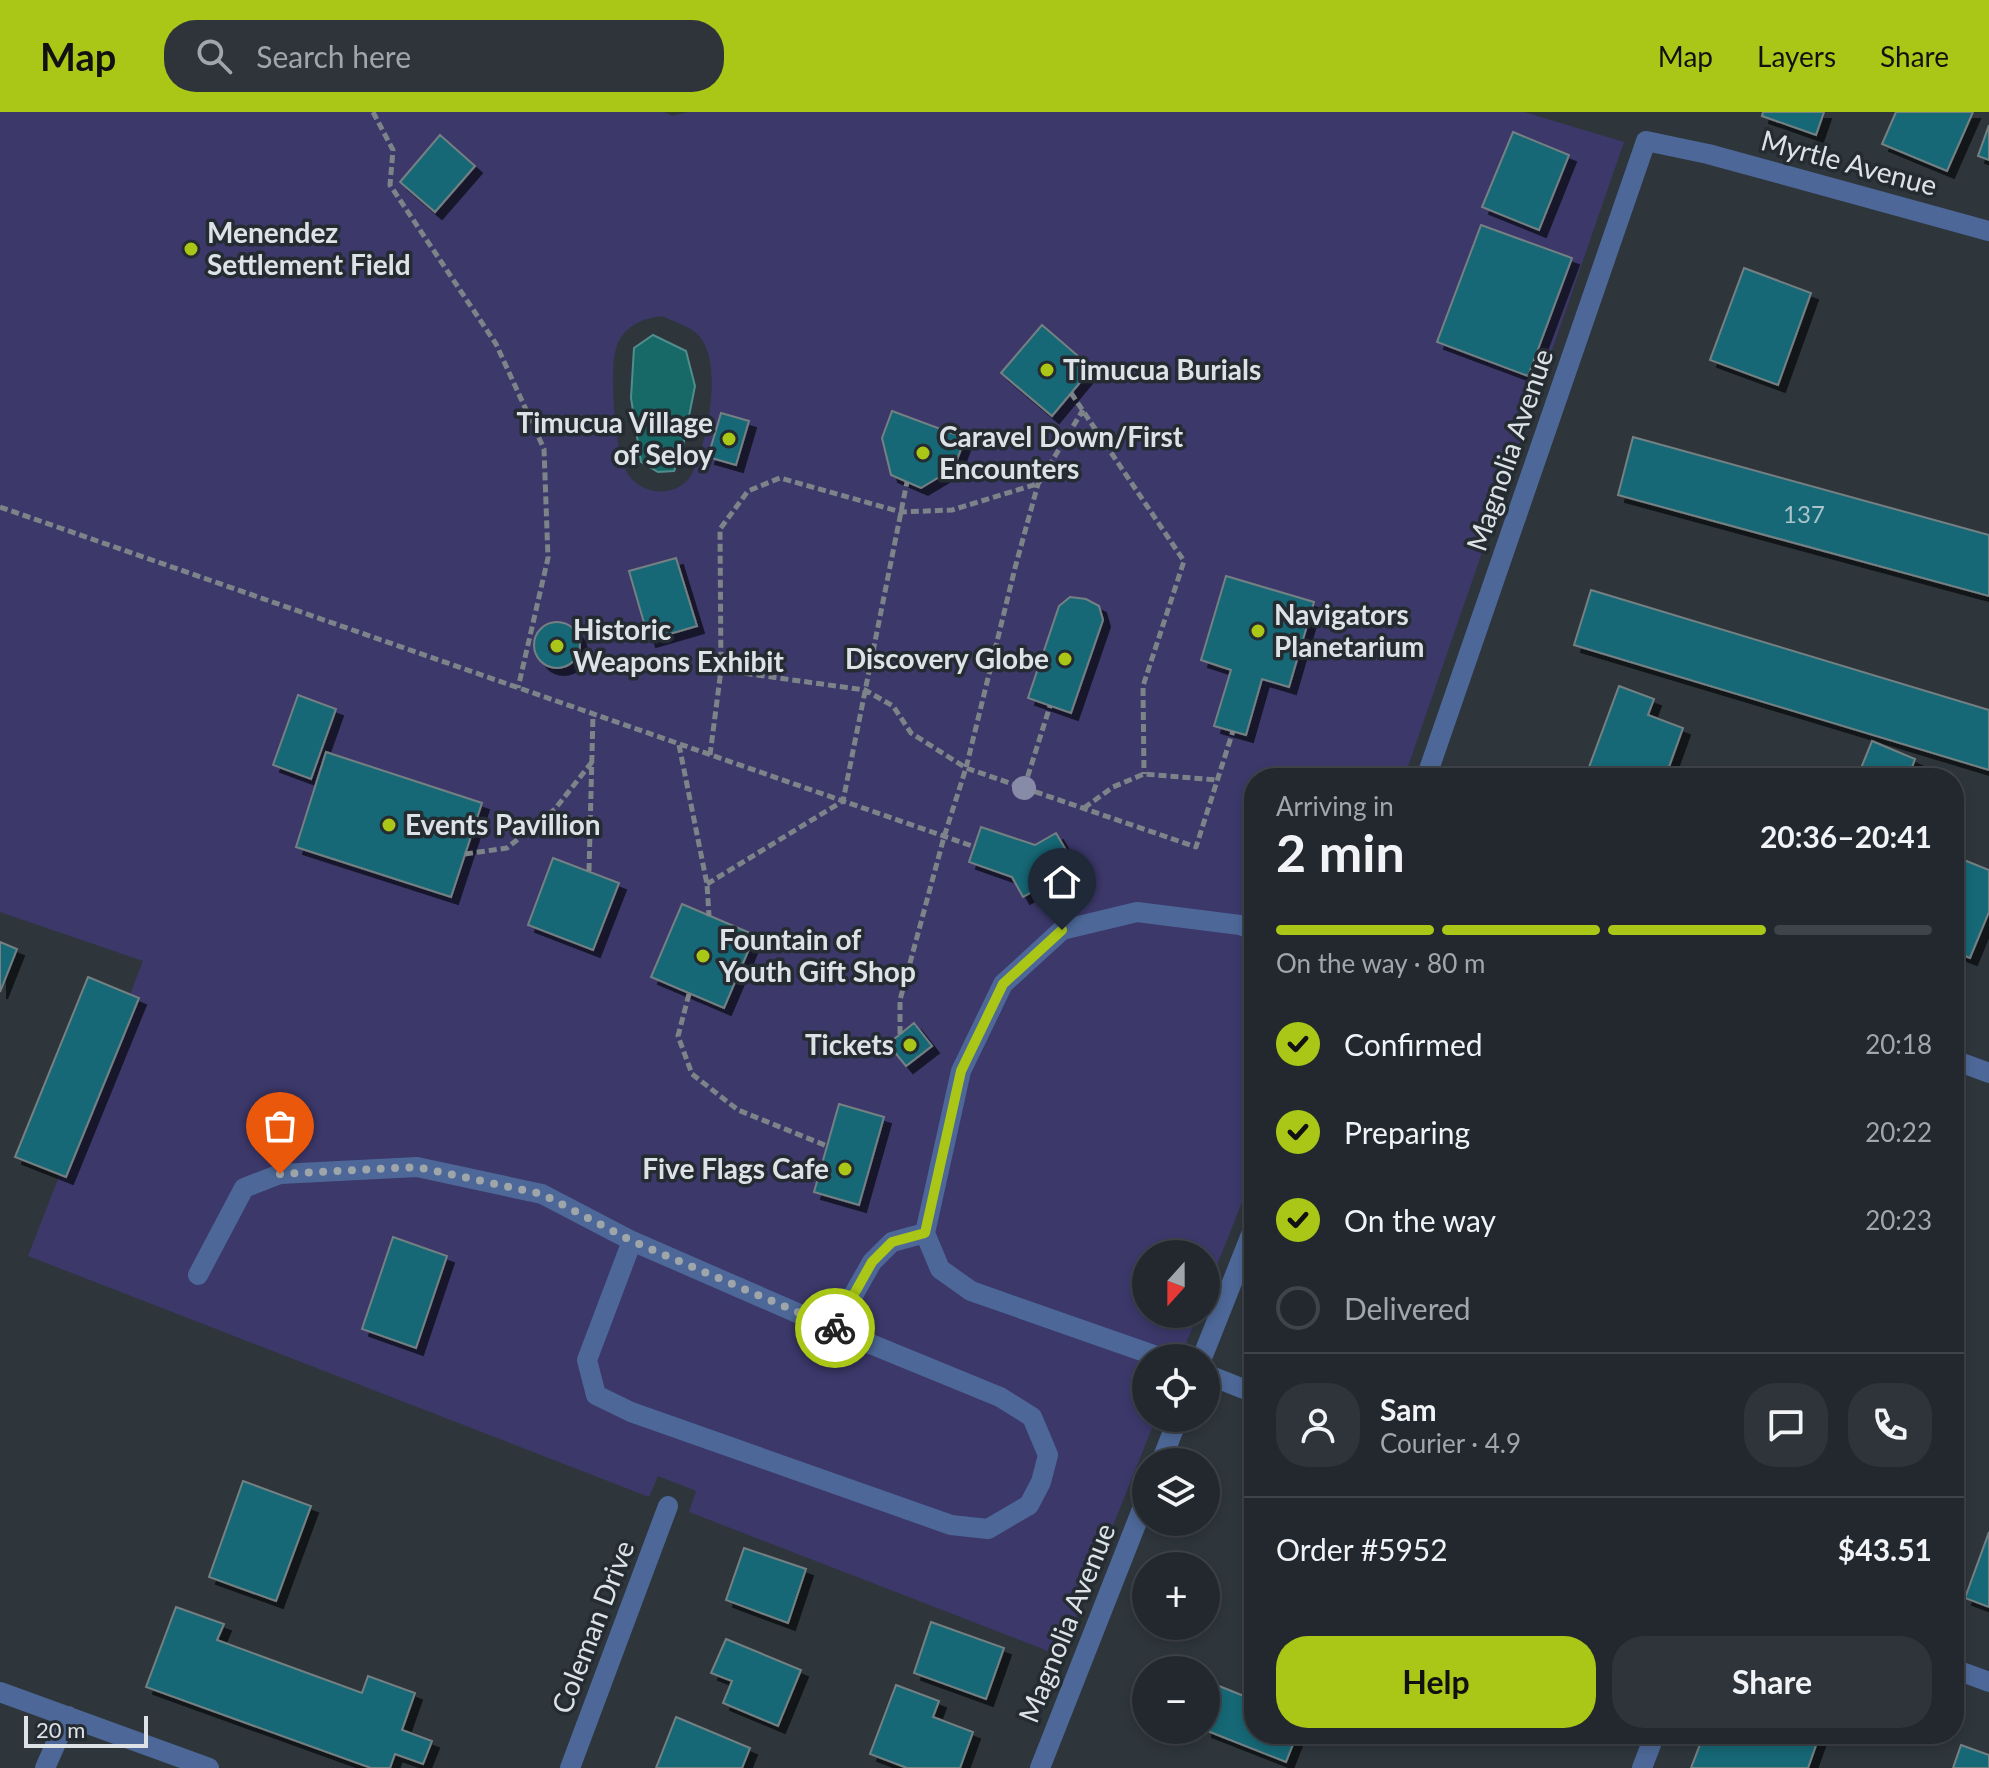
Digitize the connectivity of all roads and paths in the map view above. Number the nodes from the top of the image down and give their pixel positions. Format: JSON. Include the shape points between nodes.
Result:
{"nodes":[{"id":1,"x":373,"y":112,"type":"edge"},
{"id":2,"x":1646,"y":141,"type":"joint"},
{"id":3,"x":1989,"y":231,"type":"edge"},
{"id":4,"x":1071,"y":393,"type":"dead end"},
{"id":5,"x":1083,"y":410,"type":"junction"},
{"id":6,"x":907,"y":482,"type":"dead end"},
{"id":7,"x":1038,"y":484,"type":"junction"},
{"id":8,"x":0,"y":507,"type":"edge"},
{"id":9,"x":901,"y":512,"type":"junction"},
{"id":10,"x":721,"y":670,"type":"junction"},
{"id":11,"x":518,"y":688,"type":"junction"},
{"id":12,"x":865,"y":690,"type":"junction"},
{"id":13,"x":1050,"y":706,"type":"dead end"},
{"id":14,"x":593,"y":714,"type":"junction"},
{"id":15,"x":1233,"y":731,"type":"dead end"},
{"id":16,"x":679,"y":744,"type":"junction"},
{"id":17,"x":710,"y":755,"type":"junction"},
{"id":18,"x":592,"y":762,"type":"junction"},
{"id":19,"x":966,"y":768,"type":"junction"},
{"id":20,"x":1429,"y":768,"type":"edge"},
{"id":21,"x":1144,"y":774,"type":"junction"},
{"id":22,"x":1217,"y":780,"type":"junction"},
{"id":23,"x":1024,"y":788,"type":"junction"},
{"id":24,"x":843,"y":801,"type":"junction"},
{"id":25,"x":1083,"y":809,"type":"junction"},
{"id":26,"x":944,"y":837,"type":"junction"},
{"id":27,"x":975,"y":847,"type":"dead end"},
{"id":28,"x":465,"y":854,"type":"dead end"},
{"id":29,"x":589,"y":871,"type":"dead end"},
{"id":30,"x":707,"y":884,"type":"junction"},
{"id":31,"x":709,"y":916,"type":"dead end"},
{"id":32,"x":1244,"y":926,"type":"edge"},
{"id":33,"x":689,"y":994,"type":"dead end"},
{"id":34,"x":900,"y":1034,"type":"dead end"},
{"id":35,"x":1964,"y":1064,"type":"edge"},
{"id":36,"x":1989,"y":1073,"type":"edge"},
{"id":37,"x":827,"y":1146,"type":"dead end"},
{"id":38,"x":925,"y":1233,"type":"junction"},
{"id":39,"x":632,"y":1241,"type":"junction"},
{"id":40,"x":1244,"y":1252,"type":"edge"},
{"id":41,"x":198,"y":1275,"type":"dead end"},
{"id":42,"x":834,"y":1329,"type":"junction"},
{"id":43,"x":1208,"y":1344,"type":"edge"},
{"id":44,"x":1132,"y":1347,"type":"edge"},
{"id":45,"x":1220,"y":1380,"type":"edge"},
{"id":46,"x":1244,"y":1389,"type":"edge"},
{"id":47,"x":668,"y":1506,"type":"dead end"},
{"id":48,"x":1132,"y":1535,"type":"edge"},
{"id":49,"x":1964,"y":1673,"type":"edge"},
{"id":50,"x":1989,"y":1682,"type":"edge"},
{"id":51,"x":0,"y":1692,"type":"edge"},
{"id":52,"x":68,"y":1716,"type":"junction"},
{"id":53,"x":1651,"y":1744,"type":"edge"},
{"id":54,"x":45,"y":1768,"type":"edge"},
{"id":55,"x":209,"y":1768,"type":"edge"},
{"id":56,"x":570,"y":1768,"type":"edge"},
{"id":57,"x":1040,"y":1768,"type":"edge"},
{"id":58,"x":1642,"y":1768,"type":"edge"}],
"edges":[{"from":1,"to":11,"type":"path","via":[[393,150],[390,185],[496,344],[544,449],[548,558]]},
{"from":2,"to":3,"type":"street","name":"Myrtle Avenue"},
{"from":2,"to":20,"type":"street","name":"Magnolia Avenue"},
{"from":4,"to":5,"type":"path"},
{"from":5,"to":7,"type":"path"},
{"from":5,"to":21,"type":"path","via":[[1184,561],[1143,686]]},
{"from":6,"to":9,"type":"path"},
{"from":7,"to":9,"type":"path","via":[[952,510]]},
{"from":7,"to":19,"type":"path"},
{"from":8,"to":11,"type":"path"},
{"from":9,"to":10,"type":"path","via":[[780,478],[748,491],[720,529]]},
{"from":9,"to":12,"type":"path"},
{"from":10,"to":12,"type":"path"},
{"from":10,"to":17,"type":"path"},
{"from":11,"to":14,"type":"path"},
{"from":12,"to":19,"type":"path","via":[[893,706],[911,733]]},
{"from":12,"to":24,"type":"path"},
{"from":13,"to":23,"type":"path"},
{"from":14,"to":16,"type":"path"},
{"from":14,"to":18,"type":"path"},
{"from":15,"to":22,"type":"path"},
{"from":16,"to":17,"type":"path"},
{"from":16,"to":30,"type":"path"},
{"from":17,"to":24,"type":"path"},
{"from":18,"to":28,"type":"path","via":[[555,809],[507,848]]},
{"from":18,"to":29,"type":"path"},
{"from":19,"to":23,"type":"path"},
{"from":19,"to":26,"type":"path"},
{"from":21,"to":22,"type":"path"},
{"from":21,"to":25,"type":"path","via":[[1113,787]]},
{"from":22,"to":25,"type":"path","via":[[1196,847]]},
{"from":23,"to":25,"type":"path"},
{"from":24,"to":26,"type":"path"},
{"from":24,"to":30,"type":"path"},
{"from":26,"to":27,"type":"path"},
{"from":26,"to":34,"type":"path","via":[[900,1000]]},
{"from":30,"to":31,"type":"path"},
{"from":32,"to":38,"type":"street","via":[[1137,912],[1062,930],[1003,984],[961,1071]]},
{"from":33,"to":37,"type":"path","via":[[678,1036],[692,1074],[738,1110]]},
{"from":35,"to":36,"type":"street"},
{"from":38,"to":42,"type":"street","via":[[892,1242],[872,1262]]},
{"from":38,"to":44,"type":"street","via":[[940,1269],[971,1291]]},
{"from":39,"to":41,"type":"street","via":[[542,1194],[417,1167],[280,1174],[244,1188]]},
{"from":39,"to":42,"type":"street"},
{"from":39,"to":42,"type":"street","via":[[587,1360],[596,1395],[951,1525],[988,1529],[1029,1505],[1048,1455],[1032,1417],[1000,1397]]},
{"from":40,"to":43,"type":"street"},
{"from":45,"to":46,"type":"street"},
{"from":47,"to":56,"type":"street","name":"Coleman Drive"},
{"from":48,"to":57,"type":"street","name":"Magnolia Avenue"},
{"from":49,"to":50,"type":"street"},
{"from":51,"to":52,"type":"street"},
{"from":52,"to":54,"type":"street"},
{"from":52,"to":55,"type":"street"},
{"from":53,"to":58,"type":"street"}]}
